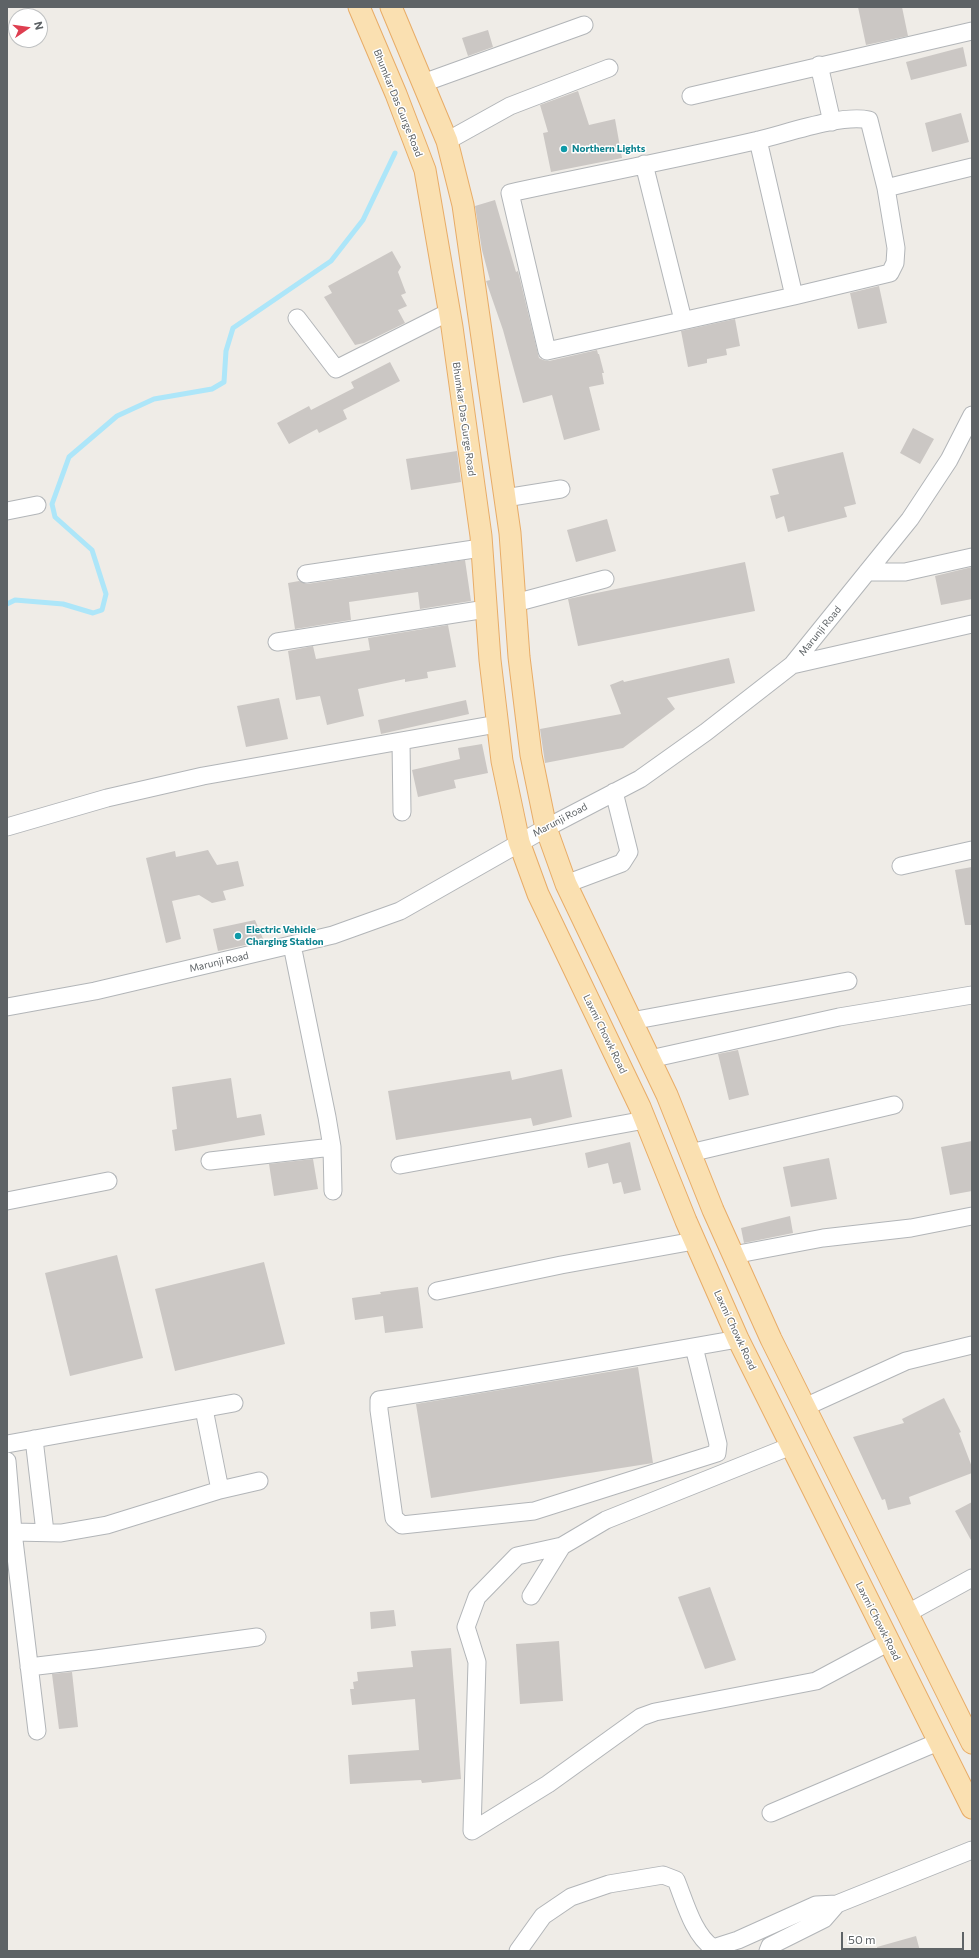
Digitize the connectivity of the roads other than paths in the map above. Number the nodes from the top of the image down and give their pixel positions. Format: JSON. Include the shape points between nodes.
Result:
{"nodes":[{"id":1,"x":359,"y":7,"type":"edge"},
{"id":2,"x":391,"y":7,"type":"edge"},
{"id":3,"x":584,"y":25,"type":"dead end"},
{"id":4,"x":972,"y":31,"type":"edge"},
{"id":5,"x":819,"y":65,"type":"junction"},
{"id":6,"x":609,"y":68,"type":"dead end"},
{"id":7,"x":424,"y":83,"type":"junction"},
{"id":8,"x":691,"y":96,"type":"dead end"},
{"id":9,"x":832,"y":122,"type":"junction"},
{"id":10,"x":758,"y":140,"type":"junction"},
{"id":11,"x":447,"y":141,"type":"junction"},
{"id":12,"x":452,"y":163,"type":"junction"},
{"id":13,"x":644,"y":164,"type":"junction"},
{"id":14,"x":972,"y":167,"type":"edge"},
{"id":15,"x":425,"y":170,"type":"junction"},
{"id":16,"x":886,"y":188,"type":"junction"},
{"id":17,"x":794,"y":296,"type":"junction"},
{"id":18,"x":297,"y":318,"type":"dead end"},
{"id":19,"x":450,"y":320,"type":"junction"},
{"id":20,"x":683,"y":320,"type":"junction"},
{"id":21,"x":480,"y":323,"type":"junction"},
{"id":22,"x":972,"y":415,"type":"edge"},
{"id":23,"x":966,"y":436,"type":"edge"},
{"id":24,"x":562,"y":489,"type":"dead end"},
{"id":25,"x":505,"y":498,"type":"junction"},
{"id":26,"x":37,"y":505,"type":"dead end"},
{"id":27,"x":7,"y":511,"type":"edge"},
{"id":28,"x":511,"y":543,"type":"junction"},
{"id":29,"x":482,"y":548,"type":"junction"},
{"id":30,"x":972,"y":557,"type":"edge"},
{"id":31,"x":868,"y":572,"type":"junction"},
{"id":32,"x":306,"y":574,"type":"dead end"},
{"id":33,"x":605,"y":579,"type":"dead end"},
{"id":34,"x":515,"y":603,"type":"junction"},
{"id":35,"x":486,"y":609,"type":"junction"},
{"id":36,"x":972,"y":624,"type":"edge"},
{"id":37,"x":277,"y":642,"type":"dead end"},
{"id":38,"x":792,"y":665,"type":"junction"},
{"id":39,"x":497,"y":724,"type":"junction"},
{"id":40,"x":401,"y":742,"type":"junction"},
{"id":41,"x":614,"y":792,"type":"junction"},
{"id":42,"x":402,"y":812,"type":"dead end"},
{"id":43,"x":7,"y":827,"type":"edge"},
{"id":44,"x":546,"y":828,"type":"junction"},
{"id":45,"x":519,"y":842,"type":"junction"},
{"id":46,"x":972,"y":850,"type":"edge"},
{"id":47,"x":901,"y":866,"type":"dead end"},
{"id":48,"x":566,"y":884,"type":"junction"},
{"id":49,"x":292,"y":945,"type":"junction"},
{"id":50,"x":848,"y":981,"type":"dead end"},
{"id":51,"x":972,"y":995,"type":"edge"},
{"id":52,"x":7,"y":1007,"type":"edge"},
{"id":53,"x":632,"y":1021,"type":"junction"},
{"id":54,"x":650,"y":1059,"type":"junction"},
{"id":55,"x":894,"y":1106,"type":"dead end"},
{"id":56,"x":646,"y":1120,"type":"junction"},
{"id":57,"x":332,"y":1147,"type":"junction"},
{"id":58,"x":690,"y":1152,"type":"junction"},
{"id":59,"x":210,"y":1161,"type":"dead end"},
{"id":60,"x":400,"y":1165,"type":"dead end"},
{"id":61,"x":108,"y":1181,"type":"dead end"},
{"id":62,"x":333,"y":1191,"type":"dead end"},
{"id":63,"x":7,"y":1201,"type":"edge"},
{"id":64,"x":972,"y":1216,"type":"edge"},
{"id":65,"x":694,"y":1241,"type":"junction"},
{"id":66,"x":735,"y":1260,"type":"junction"},
{"id":67,"x":709,"y":1274,"type":"junction"},
{"id":68,"x":436,"y":1291,"type":"dead end"},
{"id":69,"x":738,"y":1339,"type":"junction"},
{"id":70,"x":972,"y":1345,"type":"edge"},
{"id":71,"x":694,"y":1347,"type":"junction"},
{"id":72,"x":234,"y":1404,"type":"dead end"},
{"id":73,"x":805,"y":1406,"type":"junction"},
{"id":74,"x":204,"y":1409,"type":"junction"},
{"id":75,"x":34,"y":1439,"type":"junction"},
{"id":76,"x":7,"y":1444,"type":"edge"},
{"id":77,"x":791,"y":1446,"type":"junction"},
{"id":78,"x":7,"y":1461,"type":"edge"},
{"id":79,"x":259,"y":1481,"type":"dead end"},
{"id":80,"x":220,"y":1490,"type":"junction"},
{"id":81,"x":13,"y":1532,"type":"junction"},
{"id":82,"x":45,"y":1532,"type":"junction"},
{"id":83,"x":562,"y":1546,"type":"junction"},
{"id":84,"x":972,"y":1578,"type":"edge"},
{"id":85,"x":531,"y":1596,"type":"dead end"},
{"id":86,"x":908,"y":1613,"type":"junction"},
{"id":87,"x":885,"y":1634,"type":"junction"},
{"id":88,"x":257,"y":1637,"type":"dead end"},
{"id":89,"x":28,"y":1666,"type":"junction"},
{"id":90,"x":969,"y":1730,"type":"edge"},
{"id":91,"x":37,"y":1731,"type":"dead end"},
{"id":92,"x":938,"y":1742,"type":"junction"},
{"id":93,"x":972,"y":1808,"type":"edge"},
{"id":94,"x":772,"y":1814,"type":"dead end"},
{"id":95,"x":972,"y":1850,"type":"edge"},
{"id":96,"x":837,"y":1904,"type":"junction"},
{"id":97,"x":518,"y":1951,"type":"edge"},
{"id":98,"x":768,"y":1951,"type":"edge"}],
"edges":[{"from":1,"to":15,"type":"main road","name":"Bhumkar Das Gurge Road"},
{"from":2,"to":7,"type":"main road"},
{"from":3,"to":7,"type":"street"},
{"from":4,"to":5,"type":"street"},
{"from":5,"to":8,"type":"street"},
{"from":5,"to":9,"type":"street"},
{"from":6,"to":11,"type":"street","via":[[510,106]]},
{"from":7,"to":11,"type":"main road"},
{"from":9,"to":10,"type":"street"},
{"from":9,"to":16,"type":"street","via":[[861,118],[869,120]]},
{"from":10,"to":13,"type":"street"},
{"from":10,"to":17,"type":"street"},
{"from":11,"to":12,"type":"main road"},
{"from":12,"to":15,"type":"main road"},
{"from":12,"to":21,"type":"main road","via":[[463,205]]},
{"from":13,"to":20,"type":"street"},
{"from":13,"to":20,"type":"street","via":[[510,194],[547,351]]},
{"from":14,"to":16,"type":"street"},
{"from":15,"to":19,"type":"main road","name":"Bhumkar Das Gurge Road"},
{"from":16,"to":17,"type":"street","via":[[896,248],[895,263],[890,273]]},
{"from":17,"to":20,"type":"street"},
{"from":18,"to":19,"type":"street","via":[[336,369]]},
{"from":19,"to":21,"type":"main road"},
{"from":19,"to":29,"type":"main road","name":"Bhumkar Das Gurge Road"},
{"from":21,"to":25,"type":"main road"},
{"from":22,"to":23,"type":"street","name":"Marunji Road"},
{"from":23,"to":31,"type":"street","name":"Marunji Road","via":[[910,519]]},
{"from":24,"to":25,"type":"street"},
{"from":25,"to":28,"type":"main road"},
{"from":26,"to":27,"type":"street"},
{"from":28,"to":29,"type":"main road"},
{"from":28,"to":34,"type":"main road"},
{"from":29,"to":32,"type":"street"},
{"from":29,"to":35,"type":"main road","name":"Bhumkar Das Gurge Road"},
{"from":30,"to":31,"type":"street","via":[[904,572]]},
{"from":31,"to":38,"type":"street","name":"Marunji Road"},
{"from":33,"to":34,"type":"street"},
{"from":34,"to":44,"type":"main road","via":[[531,755]]},
{"from":35,"to":37,"type":"street"},
{"from":35,"to":39,"type":"main road","name":"Bhumkar Das Gurge Road"},
{"from":36,"to":38,"type":"street"},
{"from":38,"to":41,"type":"street","name":"Marunji Road","via":[[706,732],[640,779]]},
{"from":39,"to":40,"type":"street"},
{"from":39,"to":45,"type":"main road","name":"Bhumkar Das Gurge Road"},
{"from":40,"to":42,"type":"street"},
{"from":40,"to":43,"type":"street","via":[[203,776],[107,798]]},
{"from":41,"to":44,"type":"street","name":"Marunji Road"},
{"from":41,"to":48,"type":"street","via":[[629,852],[622,863]]},
{"from":44,"to":45,"type":"street","name":"Marunji Road"},
{"from":44,"to":48,"type":"main road"},
{"from":45,"to":49,"type":"street","name":"Marunji Road","via":[[400,911],[333,935]]},
{"from":45,"to":56,"type":"main road","name":"Laxmi Chowk Road","via":[[538,894]]},
{"from":46,"to":47,"type":"street"},
{"from":48,"to":53,"type":"main road"},
{"from":49,"to":52,"type":"street","name":"Marunji Road","via":[[95,991]]},
{"from":49,"to":57,"type":"street","via":[[328,1116]]},
{"from":50,"to":53,"type":"street"},
{"from":51,"to":54,"type":"street","via":[[838,1017]]},
{"from":53,"to":54,"type":"main road"},
{"from":54,"to":58,"type":"main road"},
{"from":55,"to":58,"type":"street"},
{"from":56,"to":60,"type":"street"},
{"from":56,"to":65,"type":"main road","name":"Laxmi Chowk Road"},
{"from":57,"to":59,"type":"street"},
{"from":57,"to":62,"type":"street"},
{"from":58,"to":66,"type":"main road"},
{"from":61,"to":63,"type":"street"},
{"from":64,"to":66,"type":"street","via":[[911,1228],[823,1238]]},
{"from":65,"to":67,"type":"main road","name":"Laxmi Chowk Road"},
{"from":65,"to":68,"type":"street"},
{"from":66,"to":67,"type":"main road"},
{"from":66,"to":73,"type":"main road"},
{"from":67,"to":69,"type":"main road","name":"Laxmi Chowk Road"},
{"from":69,"to":71,"type":"street"},
{"from":69,"to":77,"type":"main road","name":"Laxmi Chowk Road"},
{"from":70,"to":73,"type":"street","via":[[906,1361]]},
{"from":71,"to":71,"type":"street","via":[[379,1400],[394,1518],[402,1526],[534,1511],[717,1453],[718,1444]]},
{"from":72,"to":74,"type":"street"},
{"from":73,"to":86,"type":"main road"},
{"from":74,"to":75,"type":"street"},
{"from":74,"to":80,"type":"street"},
{"from":75,"to":76,"type":"street"},
{"from":75,"to":82,"type":"street"},
{"from":77,"to":83,"type":"street","via":[[606,1520]]},
{"from":77,"to":87,"type":"main road","name":"Laxmi Chowk Road"},
{"from":78,"to":81,"type":"street"},
{"from":79,"to":80,"type":"street"},
{"from":80,"to":82,"type":"street","via":[[106,1525],[61,1533]]},
{"from":81,"to":82,"type":"street"},
{"from":81,"to":89,"type":"street"},
{"from":83,"to":85,"type":"street"},
{"from":83,"to":87,"type":"street","via":[[517,1556],[477,1597],[466,1627],[477,1662],[472,1831],[548,1784],[641,1717],[655,1712],[816,1681]]},
{"from":84,"to":86,"type":"street"},
{"from":86,"to":87,"type":"main road"},
{"from":86,"to":90,"type":"main road"},
{"from":87,"to":92,"type":"main road","name":"Laxmi Chowk Road"},
{"from":88,"to":89,"type":"street","via":[[110,1658]]},
{"from":89,"to":91,"type":"street"},
{"from":92,"to":93,"type":"main road","name":"Laxmi Chowk Road"},
{"from":92,"to":94,"type":"street"},
{"from":95,"to":96,"type":"street"},
{"from":96,"to":97,"type":"street","via":[[816,1905],[738,1940],[713,1948],[706,1943],[698,1930],[676,1880],[663,1875],[608,1884],[572,1898],[543,1916]]},
{"from":96,"to":98,"type":"street","via":[[824,1919],[770,1946]]}]}
